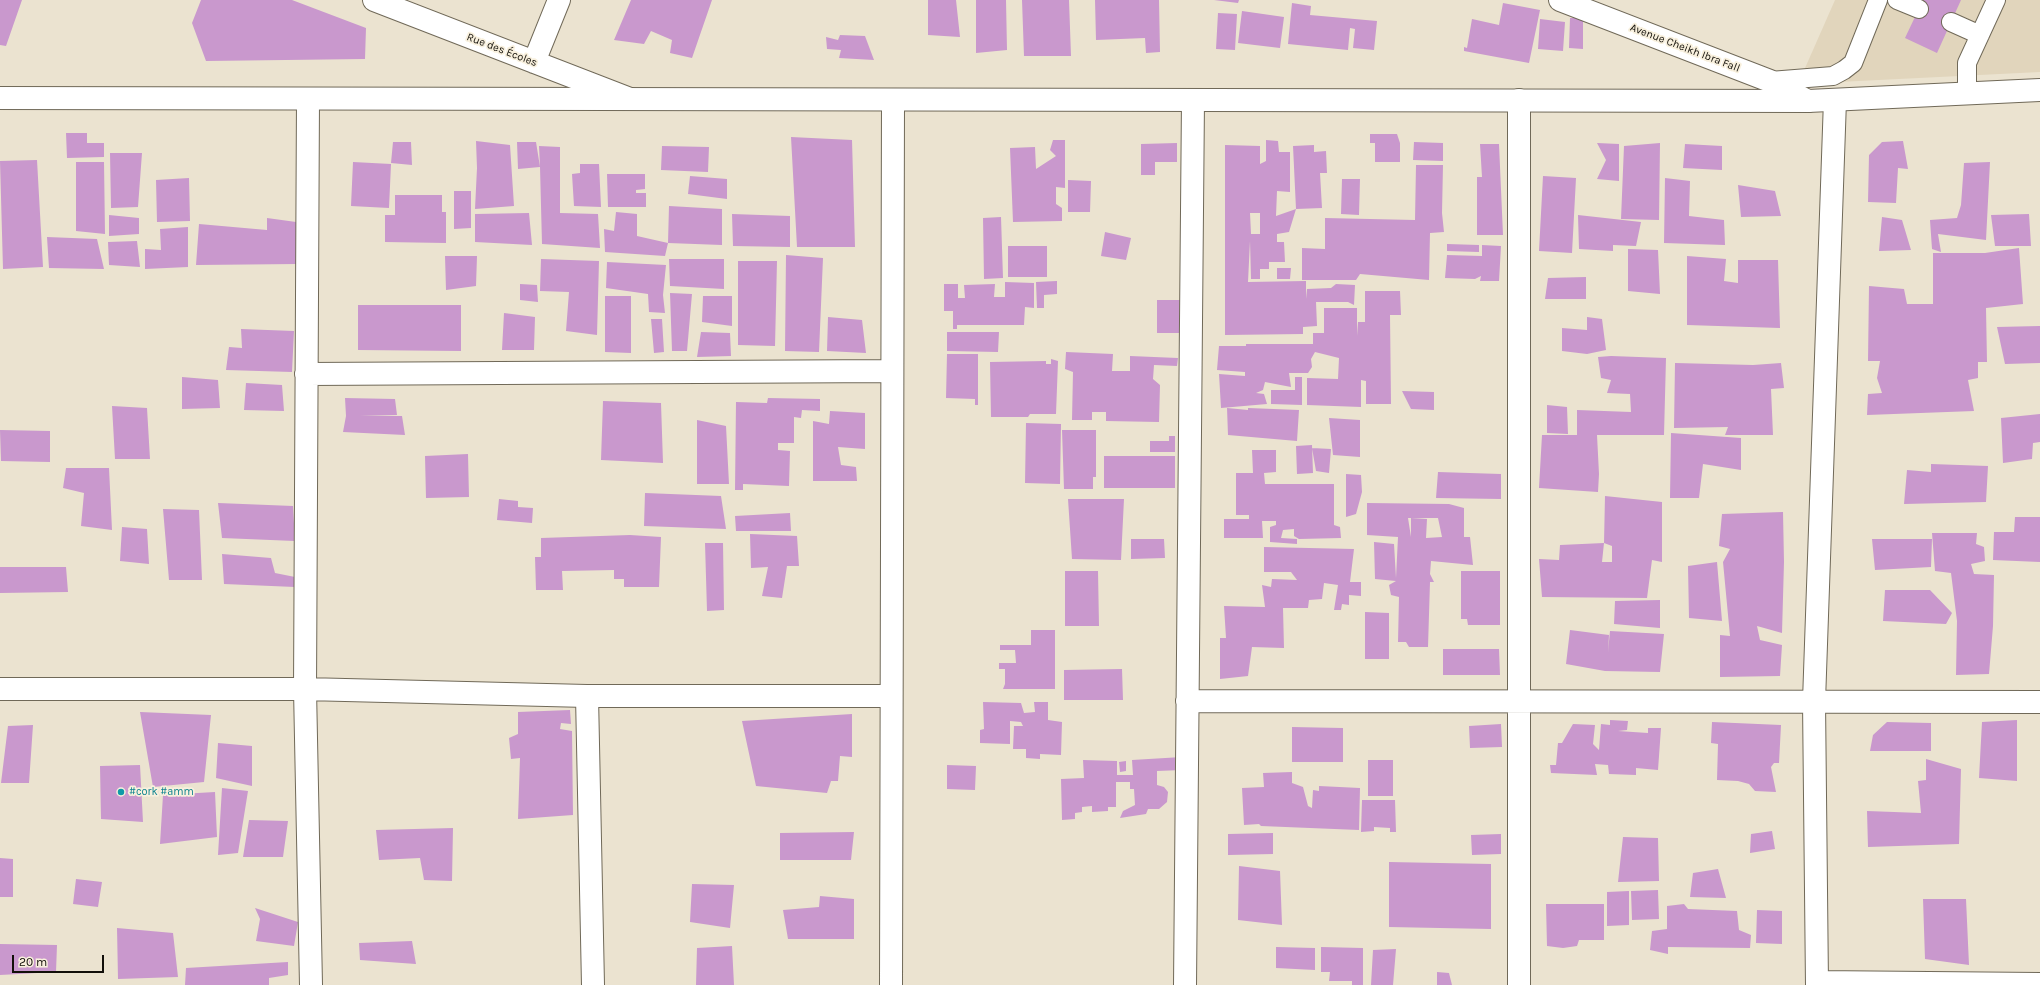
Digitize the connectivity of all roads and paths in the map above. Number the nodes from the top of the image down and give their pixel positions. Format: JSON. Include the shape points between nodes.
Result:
{"nodes":[{"id":1,"x":374,"y":0,"type":"edge"},
{"id":2,"x":559,"y":0,"type":"edge"},
{"id":3,"x":1560,"y":0,"type":"edge"},
{"id":4,"x":1878,"y":0,"type":"edge"},
{"id":5,"x":1897,"y":0,"type":"edge"},
{"id":6,"x":1996,"y":0,"type":"edge"},
{"id":7,"x":1919,"y":9,"type":"dead end"},
{"id":8,"x":1951,"y":22,"type":"dead end"},
{"id":9,"x":1980,"y":35,"type":"junction"},
{"id":10,"x":534,"y":62,"type":"junction"},
{"id":11,"x":1770,"y":81,"type":"junction"},
{"id":12,"x":2040,"y":90,"type":"edge"},
{"id":13,"x":1967,"y":94,"type":"junction"},
{"id":14,"x":0,"y":98,"type":"edge"},
{"id":15,"x":308,"y":99,"type":"junction"},
{"id":16,"x":631,"y":99,"type":"junction"},
{"id":17,"x":893,"y":100,"type":"junction"},
{"id":18,"x":1193,"y":100,"type":"junction"},
{"id":19,"x":1519,"y":100,"type":"junction"},
{"id":20,"x":1835,"y":100,"type":"junction"},
{"id":21,"x":1808,"y":101,"type":"junction"},
{"id":22,"x":892,"y":371,"type":"junction"},
{"id":23,"x":306,"y":374,"type":"junction"},
{"id":24,"x":0,"y":689,"type":"edge"},
{"id":25,"x":305,"y":689,"type":"junction"},
{"id":26,"x":587,"y":696,"type":"junction"},
{"id":27,"x":891,"y":696,"type":"junction"},
{"id":28,"x":1814,"y":701,"type":"junction"},
{"id":29,"x":1188,"y":702,"type":"junction"},
{"id":30,"x":1519,"y":702,"type":"junction"},
{"id":31,"x":2040,"y":702,"type":"edge"},
{"id":32,"x":1817,"y":983,"type":"edge"},
{"id":33,"x":2040,"y":984,"type":"edge"},
{"id":34,"x":311,"y":985,"type":"edge"},
{"id":35,"x":593,"y":985,"type":"edge"},
{"id":36,"x":891,"y":985,"type":"edge"},
{"id":37,"x":1185,"y":985,"type":"edge"},
{"id":38,"x":1519,"y":985,"type":"edge"}],
"edges":[{"from":1,"to":10,"type":"street","name":"Rue des Écoles"},
{"from":2,"to":10,"type":"street"},
{"from":3,"to":11,"type":"street","name":"Avenue Cheikh Ibra Fall"},
{"from":4,"to":11,"type":"lane","via":[[1853,63],[1844,70],[1833,76]]},
{"from":5,"to":7,"type":"lane"},
{"from":6,"to":9,"type":"lane"},
{"from":8,"to":9,"type":"lane"},
{"from":9,"to":13,"type":"lane","via":[[1968,63]]},
{"from":10,"to":16,"type":"street","name":"Rue des Écoles"},
{"from":11,"to":21,"type":"street","name":"Avenue Cheikh Ibra Fall"},
{"from":12,"to":13,"type":"street"},
{"from":13,"to":20,"type":"street"},
{"from":14,"to":15,"type":"street"},
{"from":15,"to":16,"type":"street"},
{"from":15,"to":23,"type":"street"},
{"from":16,"to":17,"type":"street"},
{"from":17,"to":18,"type":"street"},
{"from":17,"to":22,"type":"street"},
{"from":18,"to":19,"type":"street"},
{"from":18,"to":29,"type":"street"},
{"from":19,"to":21,"type":"street"},
{"from":19,"to":30,"type":"street"},
{"from":20,"to":21,"type":"street"},
{"from":20,"to":28,"type":"street"},
{"from":22,"to":23,"type":"street"},
{"from":22,"to":27,"type":"street"},
{"from":23,"to":25,"type":"street"},
{"from":24,"to":25,"type":"street"},
{"from":25,"to":26,"type":"street"},
{"from":25,"to":34,"type":"street"},
{"from":26,"to":27,"type":"street"},
{"from":26,"to":35,"type":"street"},
{"from":27,"to":36,"type":"street"},
{"from":28,"to":30,"type":"street"},
{"from":28,"to":31,"type":"street"},
{"from":28,"to":32,"type":"street"},
{"from":29,"to":30,"type":"street"},
{"from":29,"to":37,"type":"street"},
{"from":30,"to":38,"type":"street"},
{"from":32,"to":33,"type":"street"}]}
